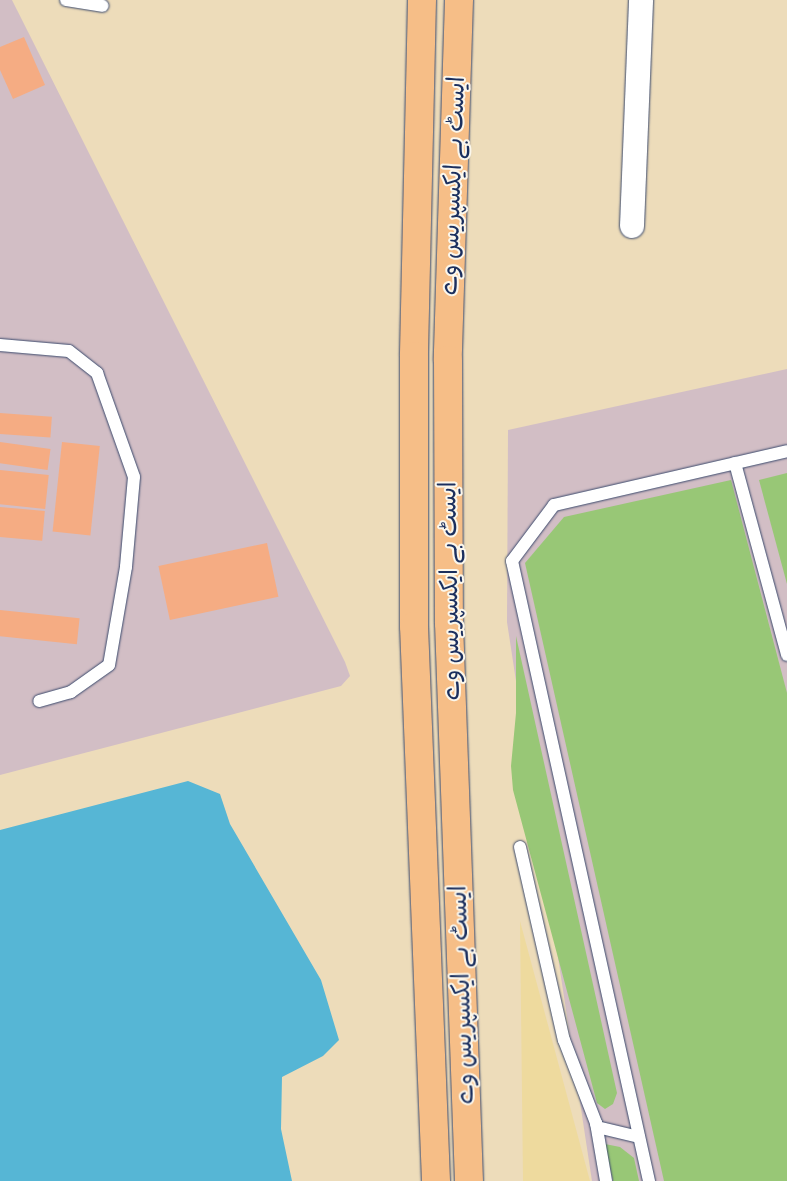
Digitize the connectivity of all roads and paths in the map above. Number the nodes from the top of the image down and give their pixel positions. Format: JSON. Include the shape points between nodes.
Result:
{"nodes":[{"id":1,"x":66,"y":0,"type":"edge"},
{"id":2,"x":422,"y":0,"type":"edge"},
{"id":3,"x":459,"y":0,"type":"edge"},
{"id":4,"x":641,"y":0,"type":"edge"},
{"id":5,"x":102,"y":6,"type":"dead end"},
{"id":6,"x":632,"y":226,"type":"dead end"},
{"id":7,"x":0,"y":345,"type":"edge"},
{"id":8,"x":787,"y":451,"type":"edge"},
{"id":9,"x":735,"y":463,"type":"junction"},
{"id":10,"x":787,"y":655,"type":"edge"},
{"id":11,"x":39,"y":701,"type":"dead end"},
{"id":12,"x":520,"y":847,"type":"dead end"},
{"id":13,"x":596,"y":1123,"type":"junction"},
{"id":14,"x":639,"y":1137,"type":"junction"},
{"id":15,"x":436,"y":1181,"type":"edge"},
{"id":16,"x":469,"y":1181,"type":"edge"},
{"id":17,"x":606,"y":1181,"type":"edge"},
{"id":18,"x":649,"y":1181,"type":"edge"}],
"edges":[{"from":1,"to":5,"type":"lane"},
{"from":2,"to":15,"type":"main road","name":"ایسٹ بے ایکسپریس وے","via":[[414,346],[414,626]]},
{"from":3,"to":16,"type":"main road","name":"ایسٹ بے ایکسپریس وے","via":[[448,360],[449,623]]},
{"from":4,"to":6,"type":"street"},
{"from":7,"to":11,"type":"lane","via":[[69,351],[97,373],[134,477],[126,567],[109,664],[71,692]]},
{"from":8,"to":9,"type":"lane"},
{"from":9,"to":10,"type":"lane"},
{"from":9,"to":14,"type":"lane","via":[[554,504],[512,561]]},
{"from":12,"to":13,"type":"lane","via":[[564,1040]]},
{"from":13,"to":14,"type":"lane","via":[[598,1127]]},
{"from":13,"to":17,"type":"lane"},
{"from":14,"to":18,"type":"lane"}]}
